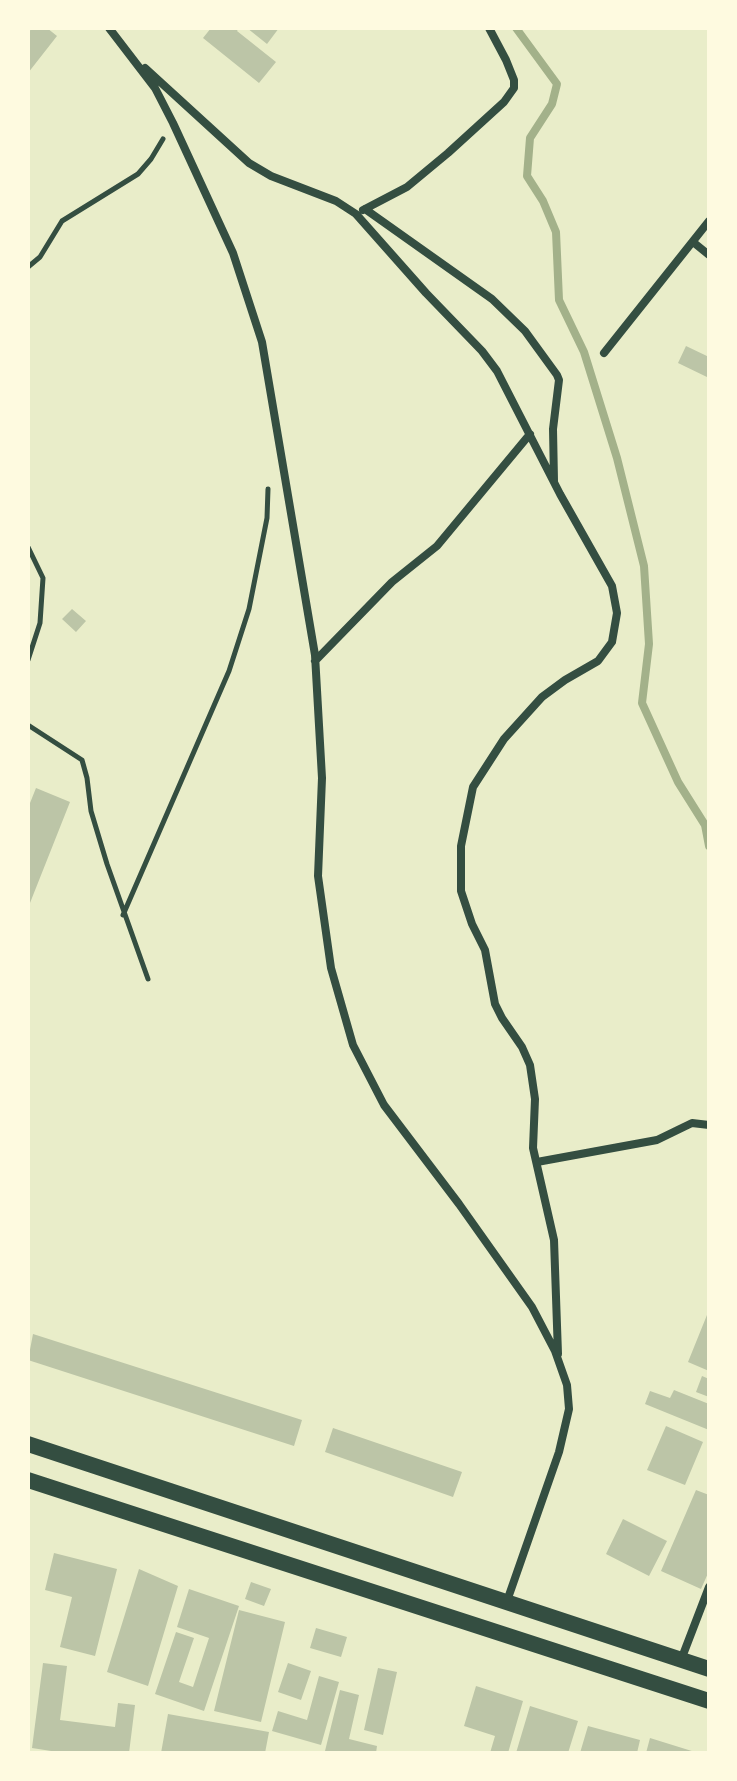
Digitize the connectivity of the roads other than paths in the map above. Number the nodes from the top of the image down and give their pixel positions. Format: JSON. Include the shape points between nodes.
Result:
{"nodes":[{"id":1,"x":109,"y":28,"type":"edge"},
{"id":2,"x":489,"y":28,"type":"edge"},
{"id":3,"x":133,"y":57,"type":"junction"},
{"id":4,"x":365,"y":209,"type":"junction"},
{"id":5,"x":356,"y":214,"type":"junction"},
{"id":6,"x":709,"y":221,"type":"edge"},
{"id":7,"x":693,"y":242,"type":"junction"},
{"id":8,"x":709,"y":255,"type":"edge"},
{"id":9,"x":604,"y":353,"type":"dead end"},
{"id":10,"x":530,"y":434,"type":"junction"},
{"id":11,"x":554,"y":482,"type":"junction"},
{"id":12,"x":315,"y":661,"type":"junction"},
{"id":13,"x":709,"y":1125,"type":"edge"},
{"id":14,"x":537,"y":1162,"type":"junction"},
{"id":15,"x":559,"y":1363,"type":"junction"},
{"id":16,"x":28,"y":1444,"type":"edge"},
{"id":17,"x":28,"y":1480,"type":"edge"},
{"id":18,"x":709,"y":1587,"type":"edge"},
{"id":19,"x":507,"y":1601,"type":"junction"},
{"id":20,"x":681,"y":1661,"type":"junction"},
{"id":21,"x":709,"y":1669,"type":"edge"},
{"id":22,"x":709,"y":1701,"type":"edge"}],
"edges":[{"from":1,"to":3,"type":"street"},
{"from":2,"to":4,"type":"street","via":[[514,88],[407,187]]},
{"from":3,"to":5,"type":"street","via":[[249,163]]},
{"from":3,"to":12,"type":"street","via":[[173,123],[233,253],[262,342]]},
{"from":4,"to":5,"type":"street"},
{"from":4,"to":11,"type":"street","via":[[492,299],[525,331],[557,375]]},
{"from":5,"to":10,"type":"street","via":[[482,351]]},
{"from":6,"to":7,"type":"street"},
{"from":7,"to":8,"type":"street"},
{"from":7,"to":9,"type":"street"},
{"from":10,"to":11,"type":"street"},
{"from":10,"to":12,"type":"street","via":[[437,546],[392,582]]},
{"from":11,"to":14,"type":"street","via":[[612,586],[617,613],[612,642],[598,661],[542,697],[504,739],[473,787],[461,846],[461,891],[485,950],[495,1004],[530,1065]]},
{"from":12,"to":15,"type":"street","via":[[322,778],[318,876],[331,968],[353,1045],[384,1105],[532,1307]]},
{"from":13,"to":14,"type":"street","via":[[692,1123],[657,1140]]},
{"from":14,"to":15,"type":"street","via":[[554,1240]]},
{"from":15,"to":19,"type":"street","via":[[569,1409]]},
{"from":16,"to":19,"type":"main road"},
{"from":17,"to":22,"type":"main road"},
{"from":18,"to":20,"type":"street"},
{"from":19,"to":20,"type":"main road"},
{"from":20,"to":21,"type":"main road"}]}
